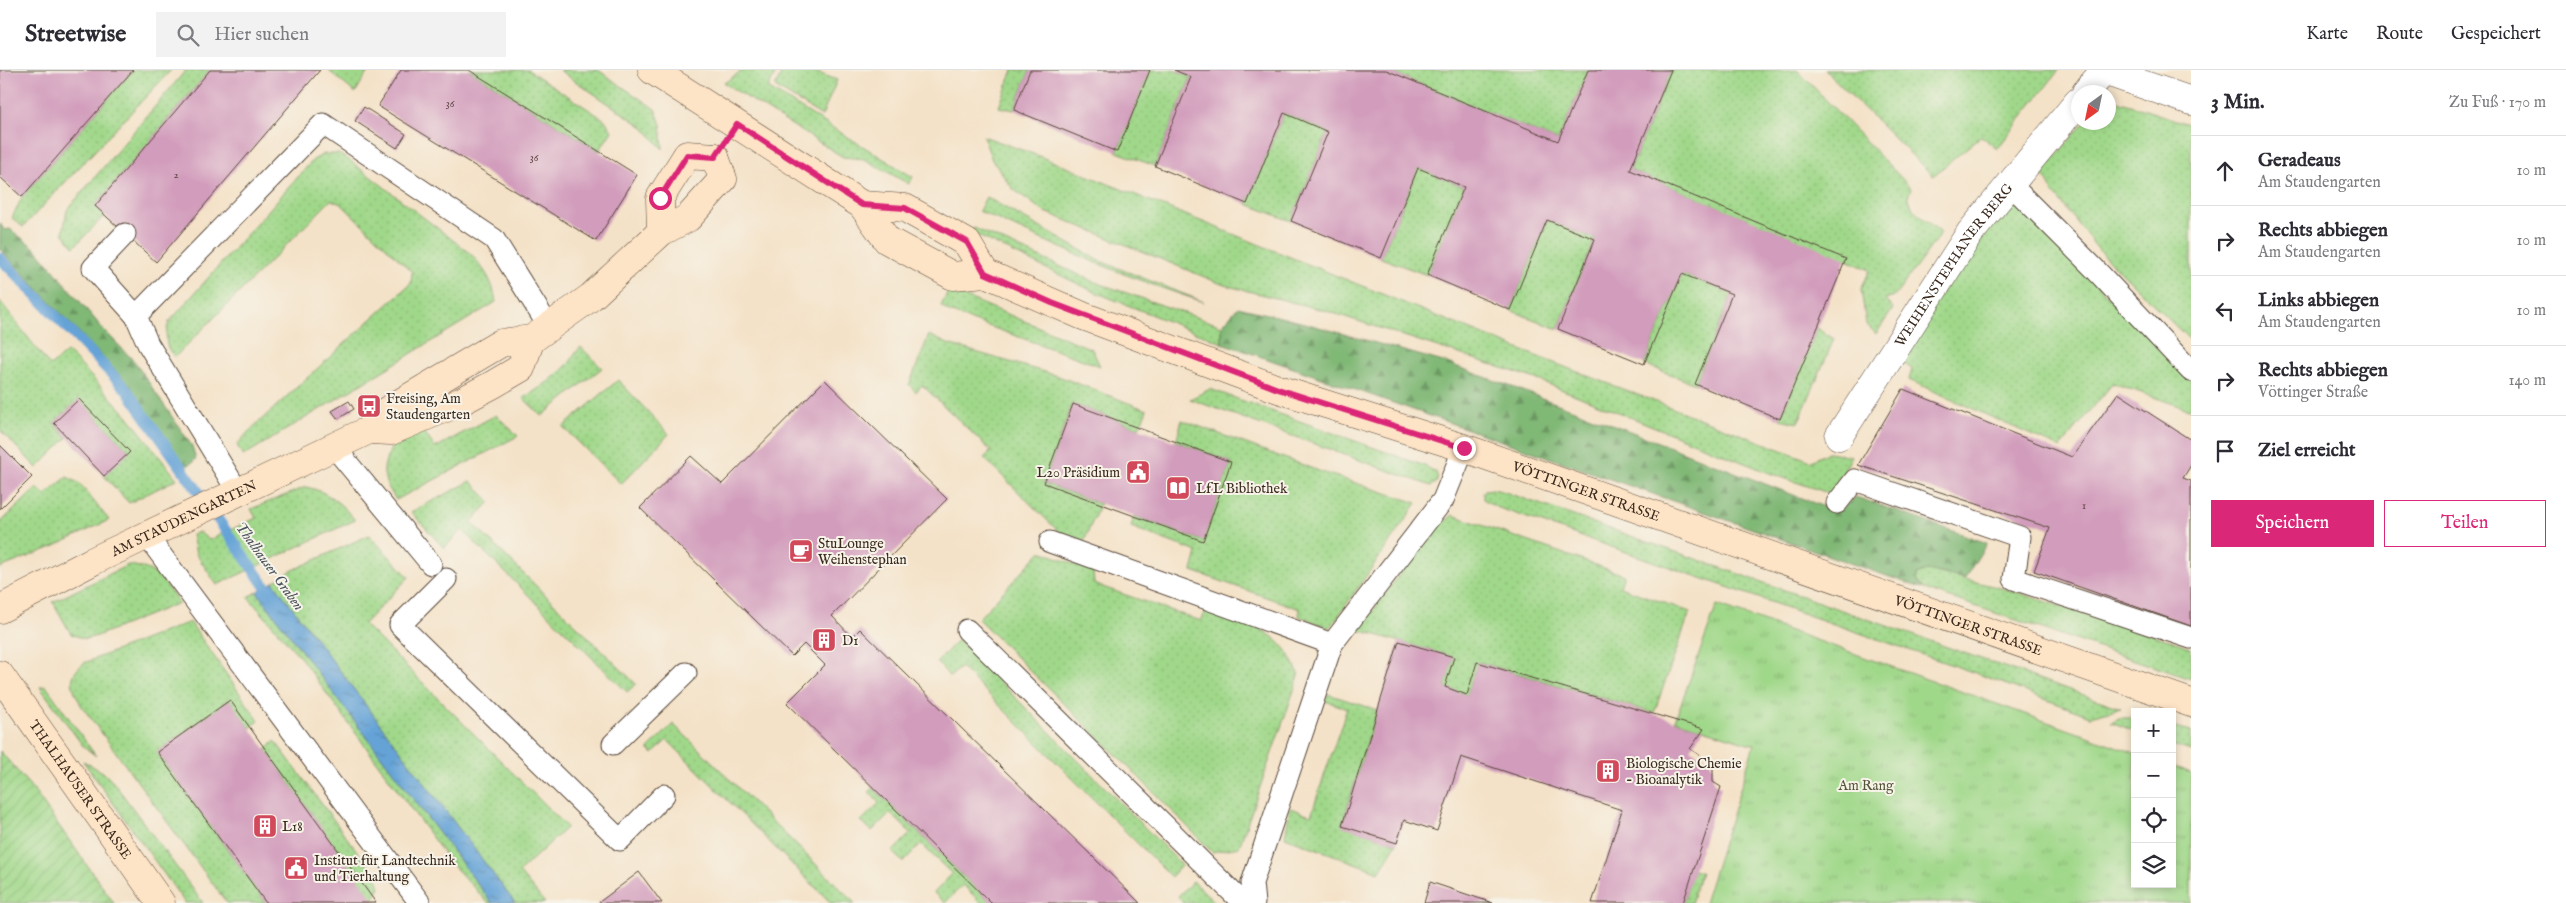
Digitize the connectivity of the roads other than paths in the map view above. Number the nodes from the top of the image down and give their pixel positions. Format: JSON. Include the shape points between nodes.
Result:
{"nodes":[{"id":1,"x":652,"y":70,"type":"edge"},
{"id":2,"x":2092,"y":85,"type":"edge"},
{"id":3,"x":2191,"y":101,"type":"edge"},
{"id":4,"x":2071,"y":110,"type":"edge"},
{"id":5,"x":737,"y":124,"type":"junction"},
{"id":6,"x":715,"y":157,"type":"junction"},
{"id":7,"x":2010,"y":184,"type":"junction"},
{"id":8,"x":862,"y":205,"type":"junction"},
{"id":9,"x":661,"y":232,"type":"junction"},
{"id":10,"x":125,"y":234,"type":"dead end"},
{"id":11,"x":985,"y":273,"type":"junction"},
{"id":12,"x":136,"y":316,"type":"junction"},
{"id":13,"x":540,"y":333,"type":"junction"},
{"id":14,"x":2191,"y":371,"type":"edge"},
{"id":15,"x":1839,"y":436,"type":"dead end"},
{"id":16,"x":335,"y":448,"type":"junction"},
{"id":17,"x":1464,"y":448,"type":"junction"},
{"id":18,"x":236,"y":493,"type":"junction"},
{"id":19,"x":1837,"y":503,"type":"dead end"},
{"id":20,"x":147,"y":536,"type":"junction"},
{"id":21,"x":1050,"y":542,"type":"dead end"},
{"id":22,"x":432,"y":564,"type":"dead end"},
{"id":23,"x":446,"y":579,"type":"dead end"},
{"id":24,"x":0,"y":609,"type":"edge"},
{"id":25,"x":967,"y":630,"type":"dead end"},
{"id":26,"x":2191,"y":638,"type":"edge"},
{"id":27,"x":1332,"y":644,"type":"junction"},
{"id":28,"x":686,"y":673,"type":"dead end"},
{"id":29,"x":0,"y":675,"type":"edge"},
{"id":30,"x":2191,"y":703,"type":"edge"},
{"id":31,"x":613,"y":744,"type":"dead end"},
{"id":32,"x":664,"y":795,"type":"dead end"},
{"id":33,"x":161,"y":903,"type":"edge"},
{"id":34,"x":420,"y":903,"type":"edge"},
{"id":35,"x":1243,"y":903,"type":"edge"},
{"id":36,"x":1254,"y":903,"type":"edge"}],
"edges":[{"from":1,"to":5,"type":"main road","name":"VÖTTINGER STRASSE"},
{"from":2,"to":3,"type":"street","via":[[2104,71]]},
{"from":4,"to":7,"type":"street","name":"WEIHENSTEPHANER BERG"},
{"from":5,"to":6,"type":"main road"},
{"from":5,"to":8,"type":"main road","name":"VÖTTINGER STRASSE"},
{"from":6,"to":9,"type":"main road","via":[[723,179],[688,218]]},
{"from":6,"to":9,"type":"main road","via":[[687,155],[660,198]]},
{"from":7,"to":14,"type":"lane"},
{"from":7,"to":15,"type":"street","name":"WEIHENSTEPHANER BERG","via":[[1970,233]]},
{"from":8,"to":11,"type":"main road","name":"VÖTTINGER STRASSE","via":[[905,208],[967,242]]},
{"from":8,"to":11,"type":"main road","name":"VÖTTINGER STRASSE","via":[[887,240],[953,276]]},
{"from":9,"to":13,"type":"main road","via":[[591,297]]},
{"from":10,"to":12,"type":"lane","via":[[93,268]]},
{"from":11,"to":17,"type":"main road","name":"VÖTTINGER STRASSE","via":[[1084,316],[1278,389]]},
{"from":12,"to":13,"type":"lane","via":[[323,124],[494,239]]},
{"from":12,"to":18,"type":"lane","via":[[148,344]]},
{"from":13,"to":16,"type":"main road","name":"AM STAUDENGARTEN","via":[[521,368],[499,381],[460,402],[391,431],[368,430]]},
{"from":16,"to":18,"type":"main road","name":"AM STAUDENGARTEN"},
{"from":16,"to":22,"type":"lane"},
{"from":17,"to":27,"type":"lane","via":[[1443,500]]},
{"from":17,"to":30,"type":"main road","name":"VÖTTINGER STRASSE"},
{"from":18,"to":20,"type":"main road","name":"AM STAUDENGARTEN"},
{"from":19,"to":26,"type":"lane","via":[[1855,480],[2020,537],[2014,579]]},
{"from":20,"to":24,"type":"main road","name":"AM STAUDENGARTEN"},
{"from":20,"to":34,"type":"lane"},
{"from":21,"to":27,"type":"lane"},
{"from":23,"to":32,"type":"lane","via":[[400,625],[407,632],[620,840]]},
{"from":25,"to":35,"type":"lane"},
{"from":27,"to":36,"type":"lane","via":[[1252,883]]},
{"from":28,"to":31,"type":"lane"},
{"from":29,"to":33,"type":"main road","name":"THALHAUSER STRASSE"}]}
